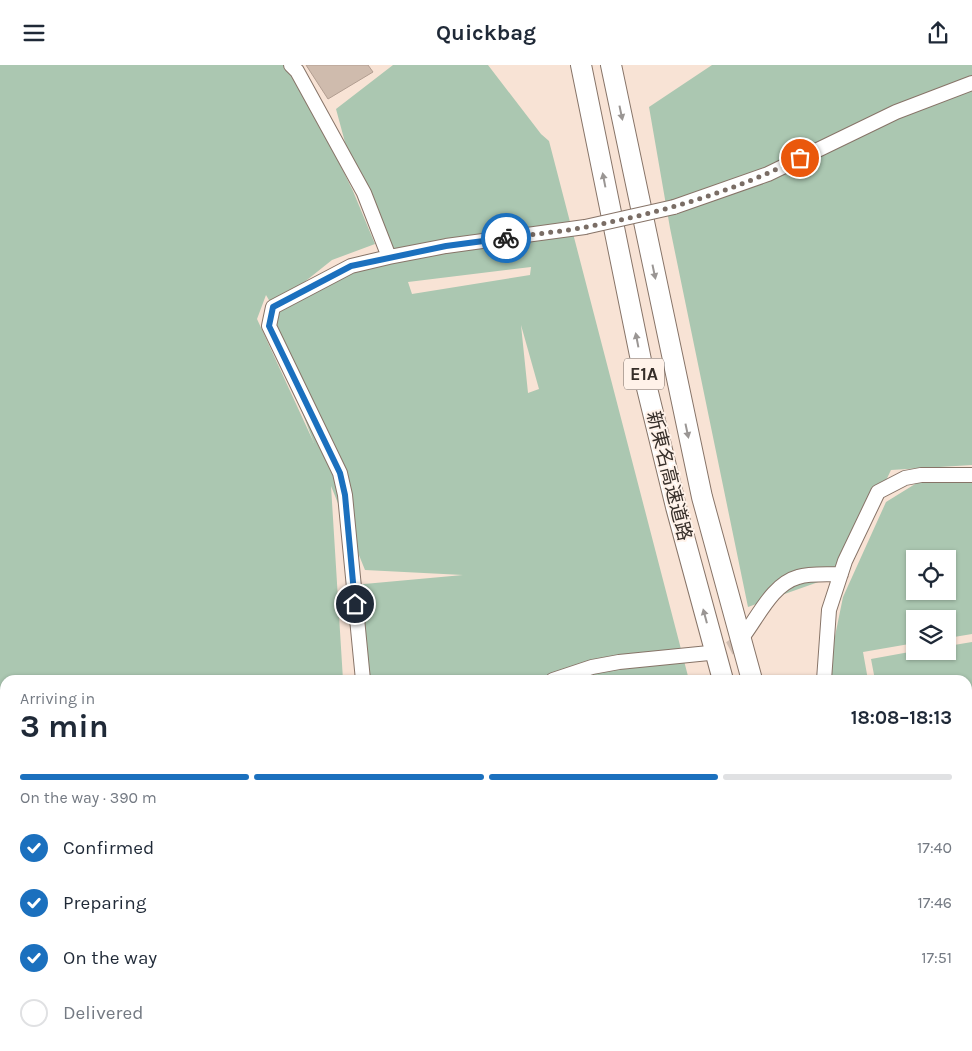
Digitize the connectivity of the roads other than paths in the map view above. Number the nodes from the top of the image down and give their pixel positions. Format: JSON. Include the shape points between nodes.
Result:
{"nodes":[{"id":1,"x":292,"y":65,"type":"edge"},
{"id":2,"x":581,"y":65,"type":"edge"},
{"id":3,"x":611,"y":65,"type":"edge"},
{"id":4,"x":972,"y":83,"type":"edge"},
{"id":5,"x":390,"y":257,"type":"junction"},
{"id":6,"x":972,"y":475,"type":"edge"},
{"id":7,"x":841,"y":574,"type":"junction"},
{"id":8,"x":744,"y":635,"type":"tunnel mouth"},
{"id":9,"x":710,"y":653,"type":"tunnel mouth"},
{"id":10,"x":363,"y":675,"type":"edge"},
{"id":11,"x":568,"y":675,"type":"edge"},
{"id":12,"x":722,"y":675,"type":"edge"},
{"id":13,"x":751,"y":675,"type":"edge"},
{"id":14,"x":824,"y":675,"type":"edge"}],
"edges":[{"from":1,"to":5,"type":"street","via":[[364,193]]},
{"from":12,"to":2,"type":"highway","name":"新東名高速道路","number":"E1A","one_way":true,"via":[[645,380]]},
{"from":3,"to":13,"type":"highway","name":"新東名高速道路","number":"E1A","one_way":true,"via":[[702,497]]},
{"from":4,"to":5,"type":"street","bridge":true,"via":[[896,111],[768,174],[674,207],[584,227]]},
{"from":5,"to":10,"type":"street","via":[[351,266],[273,307],[269,326],[340,473],[345,495]]},
{"from":6,"to":7,"type":"street","via":[[905,478],[878,493]]},
{"from":7,"to":8,"type":"street","via":[[800,576],[786,581]]},
{"from":7,"to":14,"type":"street","via":[[829,610]]},
{"from":9,"to":11,"type":"street","via":[[610,664]]}]}
